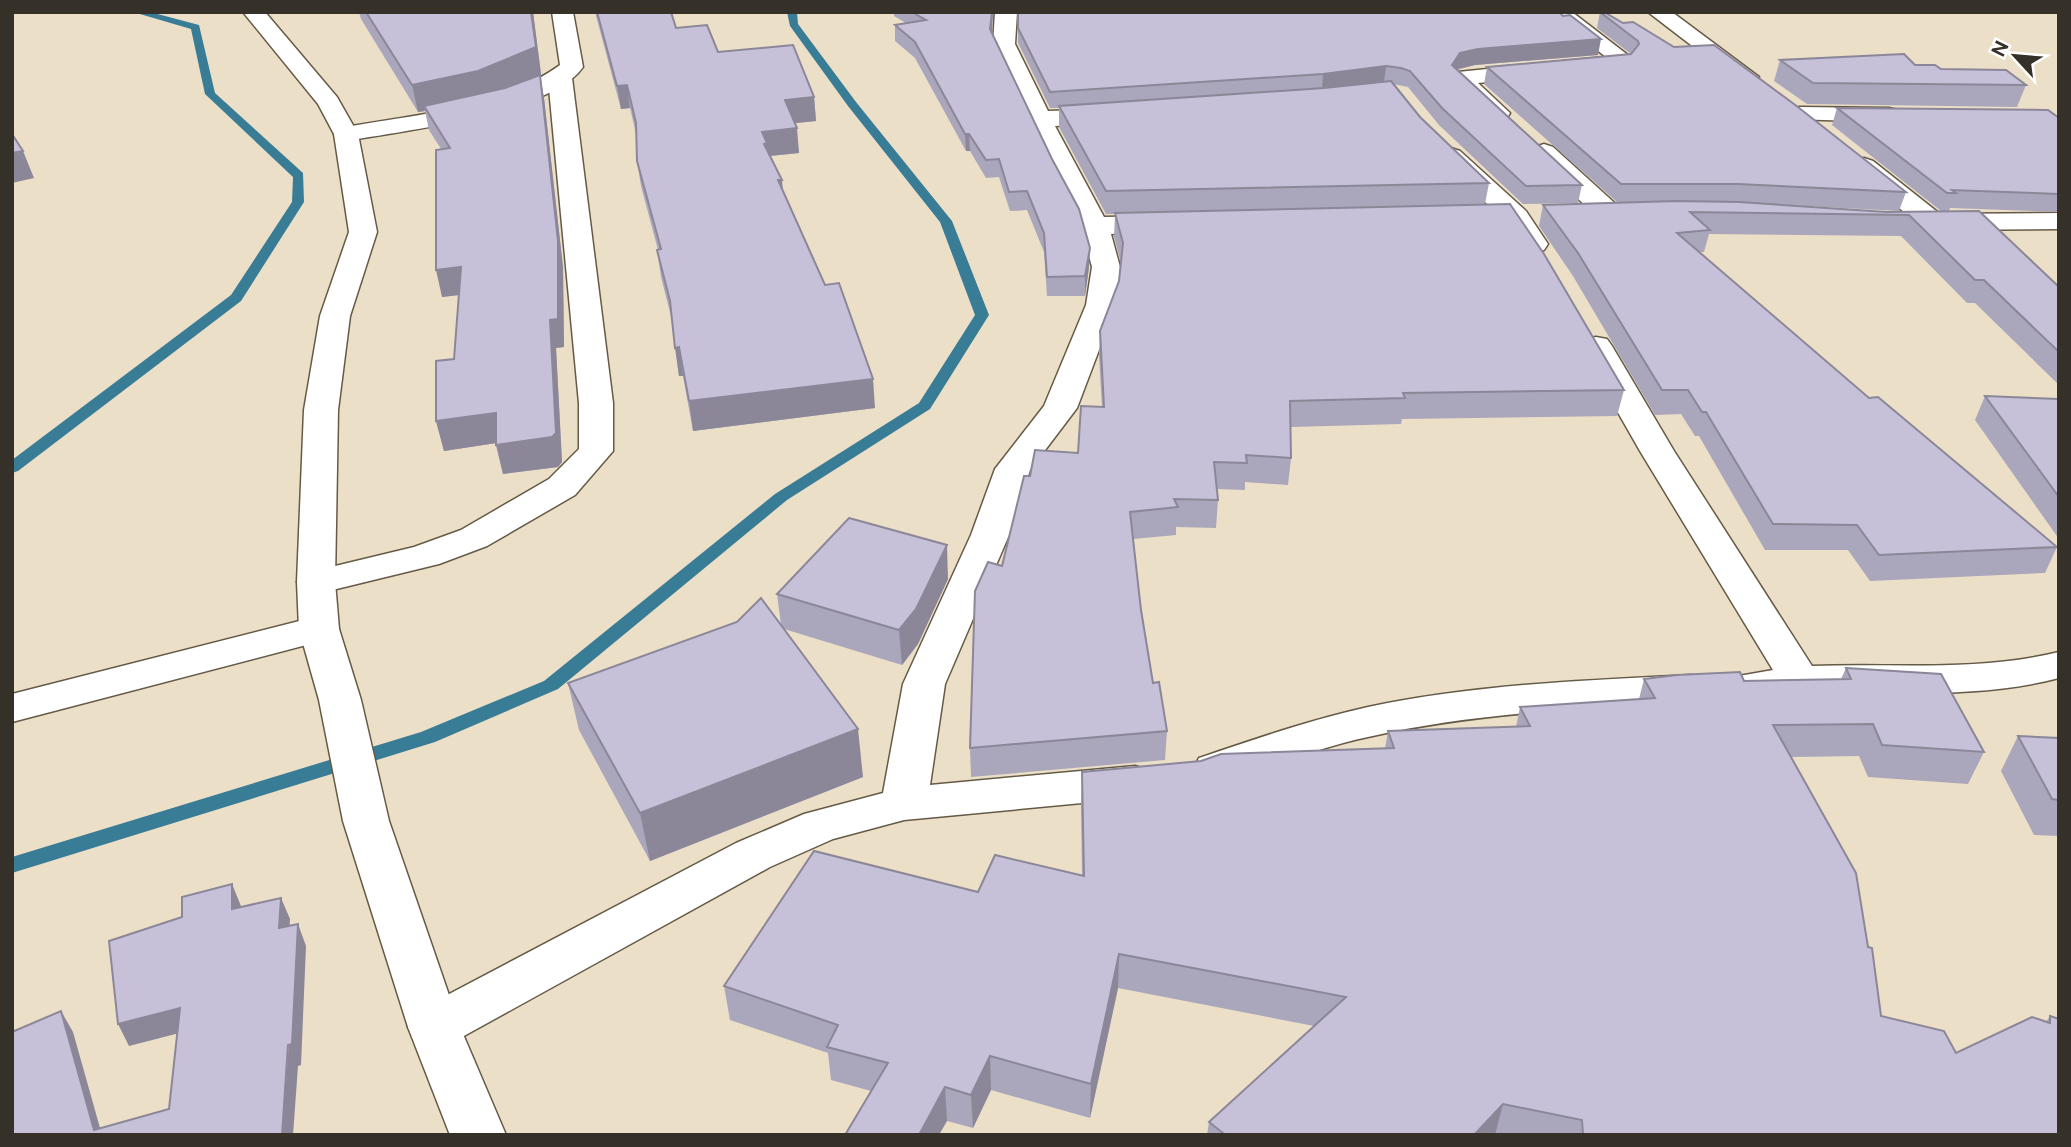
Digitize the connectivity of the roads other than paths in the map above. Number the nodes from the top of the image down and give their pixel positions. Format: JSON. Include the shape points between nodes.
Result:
{"nodes":[{"id":1,"x":253,"y":12,"type":"edge"},
{"id":2,"x":562,"y":12,"type":"edge"},
{"id":3,"x":1006,"y":12,"type":"edge"},
{"id":4,"x":1558,"y":12,"type":"edge"},
{"id":5,"x":1658,"y":12,"type":"edge"},
{"id":6,"x":561,"y":78,"type":"junction"},
{"id":7,"x":1784,"y":102,"type":"junction"},
{"id":8,"x":1136,"y":114,"type":"edge"},
{"id":9,"x":1908,"y":115,"type":"edge"},
{"id":10,"x":1041,"y":119,"type":"junction"},
{"id":11,"x":346,"y":134,"type":"junction"},
{"id":12,"x":1436,"y":140,"type":"edge"},
{"id":13,"x":1543,"y":216,"type":"junction"},
{"id":14,"x":1475,"y":218,"type":"edge"},
{"id":15,"x":2059,"y":221,"type":"edge"},
{"id":16,"x":1892,"y":222,"type":"edge"},
{"id":17,"x":1933,"y":222,"type":"junction"},
{"id":18,"x":1187,"y":223,"type":"edge"},
{"id":19,"x":1096,"y":226,"type":"junction"},
{"id":20,"x":1549,"y":267,"type":"edge"},
{"id":21,"x":1582,"y":322,"type":"edge"},
{"id":22,"x":316,"y":582,"type":"junction"},
{"id":23,"x":319,"y":629,"type":"junction"},
{"id":24,"x":2059,"y":664,"type":"edge"},
{"id":25,"x":1800,"y":680,"type":"junction"},
{"id":26,"x":13,"y":707,"type":"edge"},
{"id":27,"x":904,"y":804,"type":"junction"},
{"id":28,"x":434,"y":1027,"type":"junction"},
{"id":29,"x":478,"y":1135,"type":"edge"}],
"edges":[{"from":1,"to":11,"type":"street","via":[[329,102]]},
{"from":2,"to":6,"type":"street","via":[[572,67]]},
{"from":3,"to":10,"type":"street","via":[[1004,44]]},
{"from":4,"to":13,"type":"street","via":[[1622,59],[1619,63],[1466,77],[1464,81],[1621,213]]},
{"from":5,"to":7,"type":"street"},
{"from":6,"to":11,"type":"street","via":[[478,107]]},
{"from":6,"to":22,"type":"street","via":[[596,403],[596,451],[562,487],[474,538],[426,556]]},
{"from":7,"to":9,"type":"street"},
{"from":7,"to":17,"type":"street"},
{"from":8,"to":10,"type":"street"},
{"from":10,"to":19,"type":"street","via":[[1066,176]]},
{"from":11,"to":22,"type":"street","via":[[363,232],[335,316],[321,410]]},
{"from":12,"to":13,"type":"street"},
{"from":13,"to":14,"type":"street"},
{"from":13,"to":20,"type":"street"},
{"from":15,"to":17,"type":"street"},
{"from":16,"to":17,"type":"street"},
{"from":18,"to":19,"type":"street"},
{"from":19,"to":27,"type":"street","via":[[1107,267],[1101,305],[1060,408],[1013,470],[990,536],[924,684]]},
{"from":21,"to":25,"type":"street"},
{"from":22,"to":23,"type":"street"},
{"from":23,"to":26,"type":"street"},
{"from":23,"to":28,"type":"street","via":[[340,700],[366,821]]},
{"from":24,"to":25,"type":"street","via":[[2029,674],[1942,680]]},
{"from":25,"to":27,"type":"street","via":[[1496,704],[1392,717],[1304,739],[1198,775]]},
{"from":27,"to":28,"type":"street","via":[[820,826],[753,855]]},
{"from":28,"to":29,"type":"street"}]}
